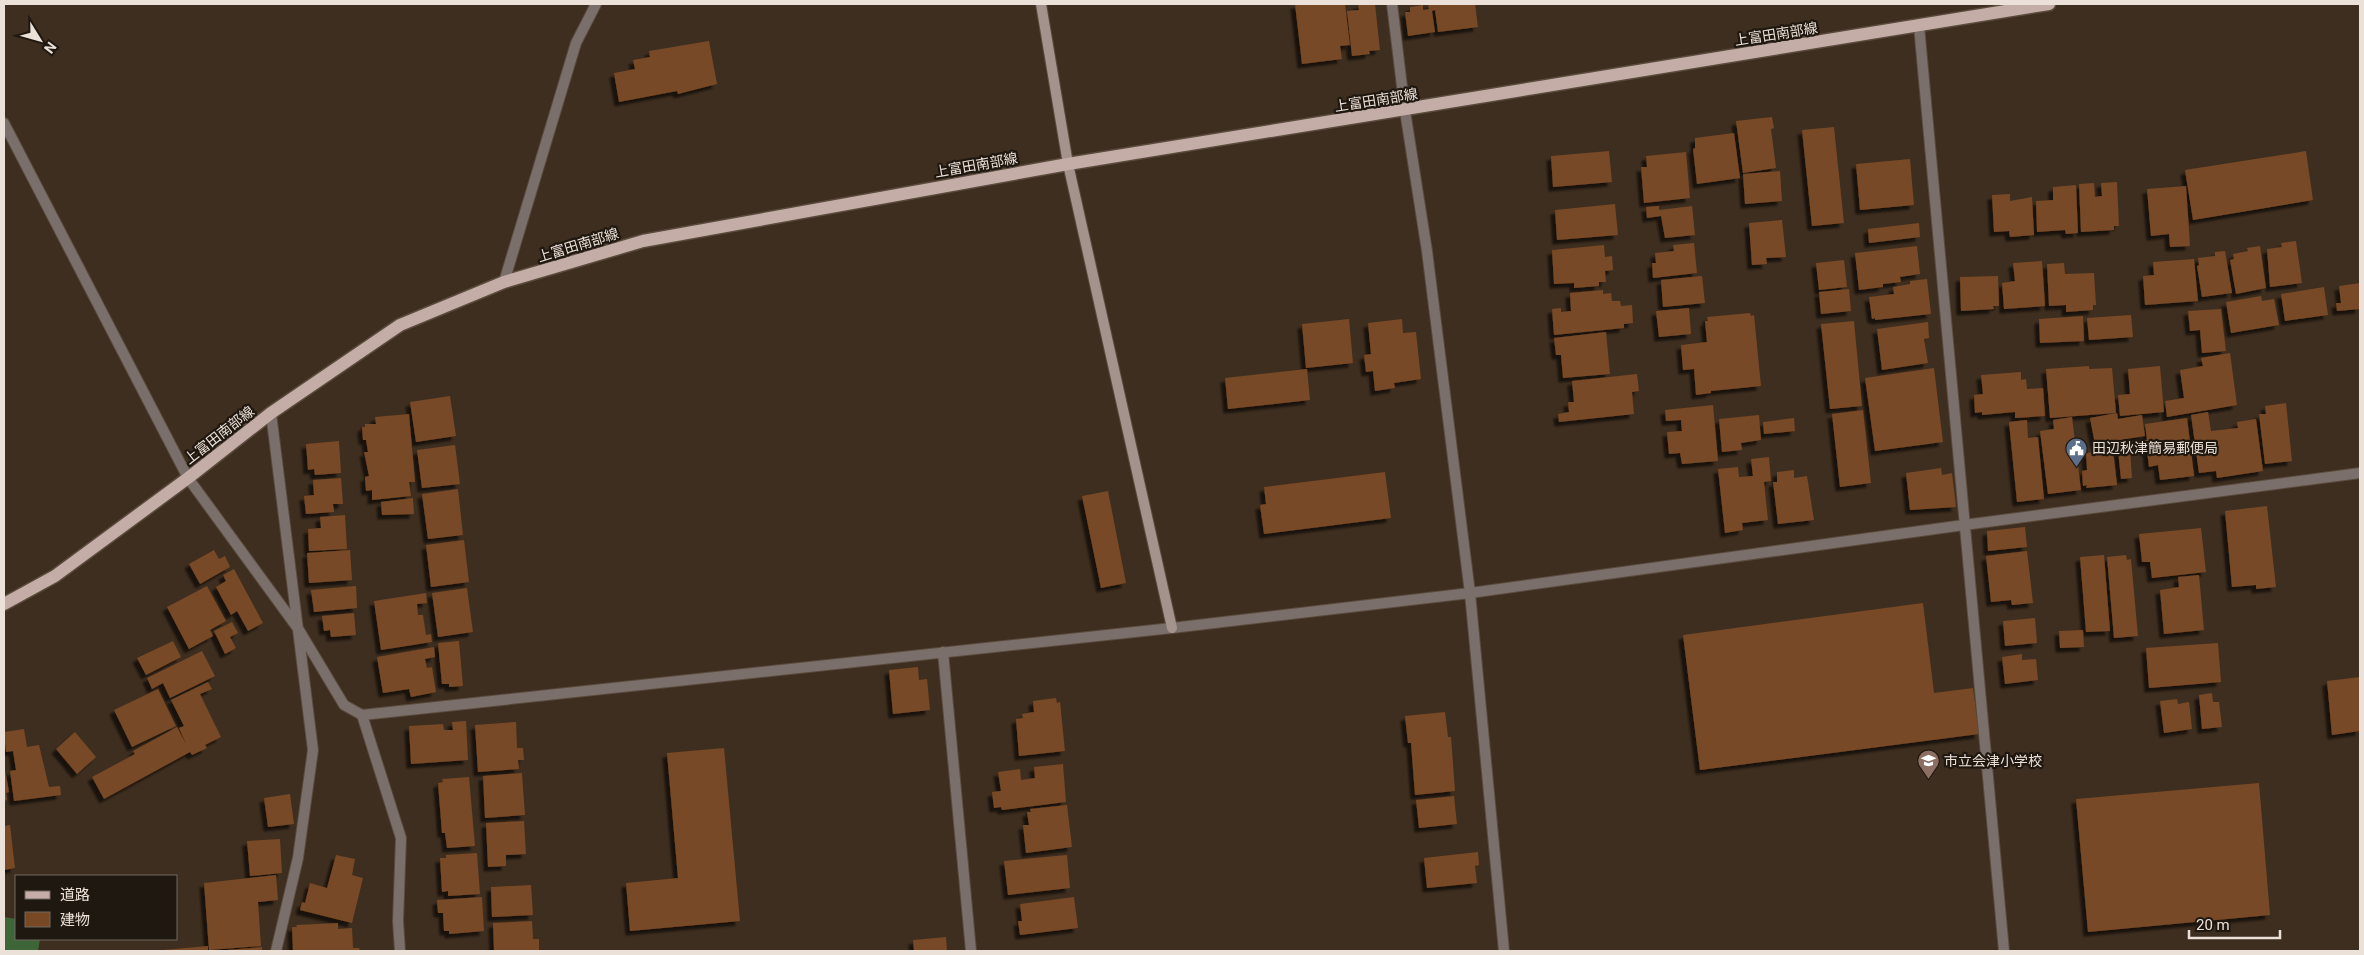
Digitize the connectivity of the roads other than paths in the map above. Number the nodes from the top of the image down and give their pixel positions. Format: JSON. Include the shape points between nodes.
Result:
{"nodes":[{"id":1,"x":596,"y":4,"type":"edge"},
{"id":2,"x":1041,"y":4,"type":"edge"},
{"id":3,"x":1392,"y":4,"type":"edge"},
{"id":4,"x":2049,"y":4,"type":"edge"},
{"id":5,"x":1919,"y":26,"type":"junction"},
{"id":6,"x":1404,"y":111,"type":"junction"},
{"id":7,"x":4,"y":123,"type":"edge"},
{"id":8,"x":1068,"y":164,"type":"junction"},
{"id":9,"x":504,"y":282,"type":"junction"},
{"id":10,"x":271,"y":413,"type":"junction"},
{"id":11,"x":2360,"y":473,"type":"edge"},
{"id":12,"x":188,"y":478,"type":"junction"},
{"id":13,"x":1964,"y":525,"type":"junction"},
{"id":14,"x":1470,"y":593,"type":"junction"},
{"id":15,"x":4,"y":604,"type":"edge"},
{"id":16,"x":1172,"y":628,"type":"junction"},
{"id":17,"x":299,"y":630,"type":"junction"},
{"id":18,"x":943,"y":652,"type":"junction"},
{"id":19,"x":362,"y":715,"type":"junction"},
{"id":20,"x":276,"y":951,"type":"edge"},
{"id":21,"x":400,"y":951,"type":"edge"},
{"id":22,"x":971,"y":951,"type":"edge"},
{"id":23,"x":1504,"y":951,"type":"edge"},
{"id":24,"x":2004,"y":951,"type":"edge"}],
"edges":[{"from":1,"to":9,"type":"street","via":[[576,43]]},
{"from":2,"to":8,"type":"street"},
{"from":3,"to":6,"type":"street"},
{"from":4,"to":5,"type":"main road","name":"上富田南部線"},
{"from":5,"to":6,"type":"main road","name":"上富田南部線"},
{"from":5,"to":13,"type":"street"},
{"from":6,"to":8,"type":"main road","name":"上富田南部線"},
{"from":6,"to":14,"type":"street","via":[[1427,251]]},
{"from":7,"to":12,"type":"street"},
{"from":8,"to":9,"type":"main road","name":"上富田南部線","via":[[643,241]]},
{"from":8,"to":16,"type":"street"},
{"from":9,"to":10,"type":"main road","name":"上富田南部線","via":[[400,325]]},
{"from":10,"to":12,"type":"main road","name":"上富田南部線"},
{"from":10,"to":17,"type":"street"},
{"from":11,"to":13,"type":"street"},
{"from":12,"to":15,"type":"main road","name":"上富田南部線","via":[[55,576]]},
{"from":12,"to":17,"type":"street"},
{"from":13,"to":14,"type":"street"},
{"from":13,"to":24,"type":"street"},
{"from":14,"to":16,"type":"street"},
{"from":14,"to":23,"type":"street"},
{"from":16,"to":18,"type":"street"},
{"from":17,"to":19,"type":"street","via":[[344,705]]},
{"from":17,"to":20,"type":"street","via":[[314,750],[298,858]]},
{"from":18,"to":19,"type":"street"},
{"from":18,"to":22,"type":"street"},
{"from":19,"to":21,"type":"street","via":[[401,838]]}]}
